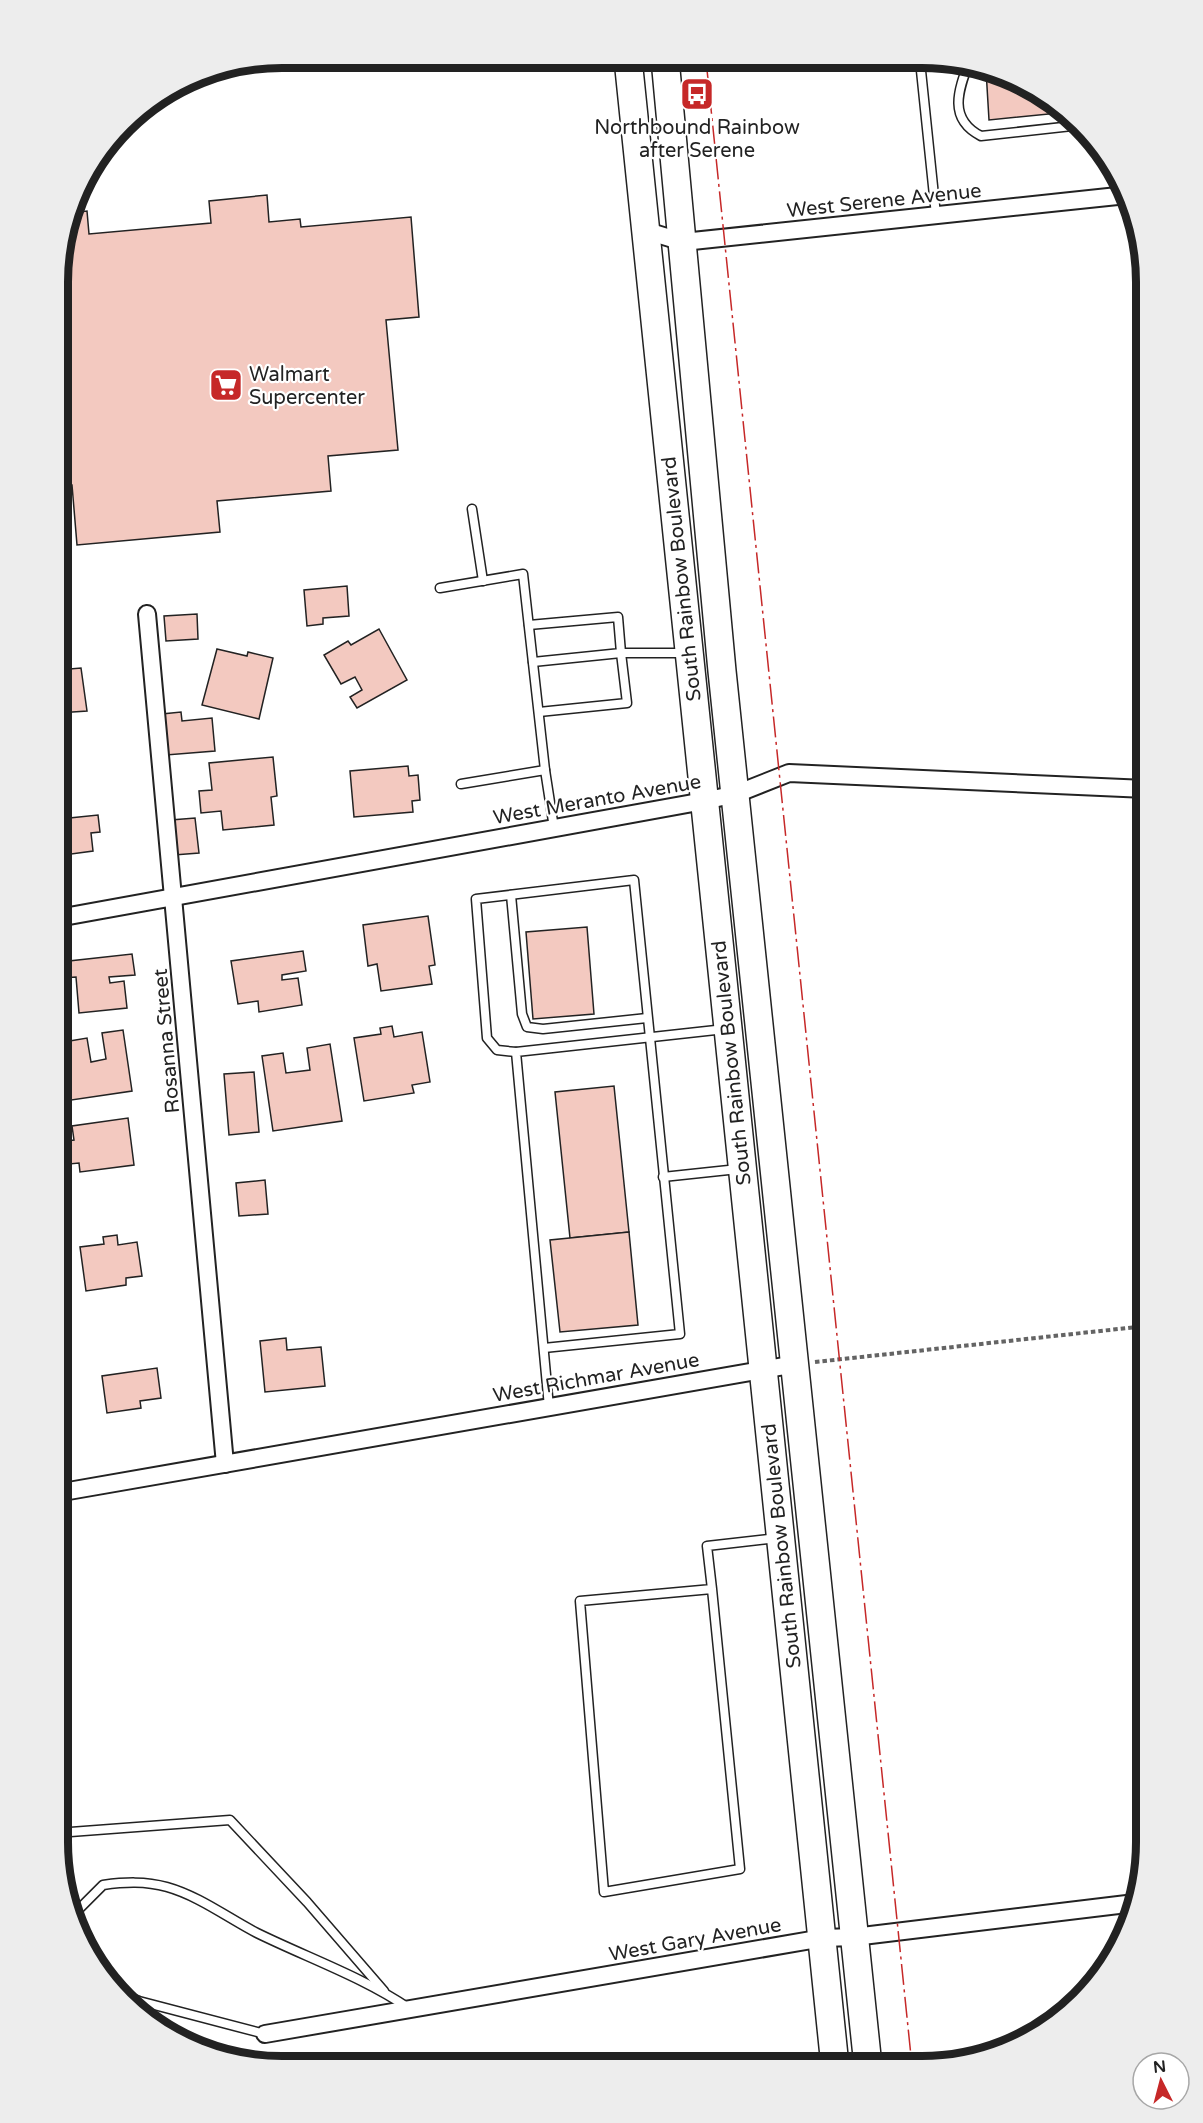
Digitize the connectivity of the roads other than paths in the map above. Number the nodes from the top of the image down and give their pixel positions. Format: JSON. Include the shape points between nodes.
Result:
{"nodes":[{"id":1,"x":629,"y":68,"type":"edge"},
{"id":2,"x":666,"y":68,"type":"edge"},
{"id":3,"x":921,"y":68,"type":"edge"},
{"id":4,"x":965,"y":72,"type":"edge"},
{"id":5,"x":1069,"y":126,"type":"edge"},
{"id":6,"x":1117,"y":196,"type":"edge"},
{"id":7,"x":936,"y":215,"type":"junction"},
{"id":8,"x":647,"y":231,"type":"junction"},
{"id":9,"x":683,"y":242,"type":"junction"},
{"id":10,"x":472,"y":509,"type":"dead end"},
{"id":11,"x":483,"y":580,"type":"junction"},
{"id":12,"x":440,"y":588,"type":"dead end"},
{"id":13,"x":147,"y":614,"type":"dead end"},
{"id":14,"x":529,"y":625,"type":"junction"},
{"id":15,"x":621,"y":653,"type":"junction"},
{"id":16,"x":688,"y":653,"type":"junction"},
{"id":17,"x":533,"y":662,"type":"junction"},
{"id":18,"x":539,"y":712,"type":"junction"},
{"id":19,"x":546,"y":770,"type":"junction"},
{"id":20,"x":461,"y":784,"type":"dead end"},
{"id":21,"x":1136,"y":789,"type":"edge"},
{"id":22,"x":736,"y":794,"type":"junction"},
{"id":23,"x":704,"y":801,"type":"junction"},
{"id":24,"x":554,"y":828,"type":"junction"},
{"id":25,"x":511,"y":895,"type":"junction"},
{"id":26,"x":173,"y":897,"type":"junction"},
{"id":27,"x":68,"y":916,"type":"edge"},
{"id":28,"x":647,"y":1018,"type":"junction"},
{"id":29,"x":728,"y":1028,"type":"junction"},
{"id":30,"x":649,"y":1037,"type":"junction"},
{"id":31,"x":516,"y":1052,"type":"junction"},
{"id":32,"x":742,"y":1169,"type":"junction"},
{"id":33,"x":663,"y":1177,"type":"junction"},
{"id":34,"x":544,"y":1348,"type":"junction"},
{"id":35,"x":796,"y":1364,"type":"junction"},
{"id":36,"x":763,"y":1370,"type":"junction"},
{"id":37,"x":549,"y":1407,"type":"junction"},
{"id":38,"x":225,"y":1464,"type":"junction"},
{"id":39,"x":68,"y":1491,"type":"edge"},
{"id":40,"x":780,"y":1538,"type":"junction"},
{"id":41,"x":712,"y":1589,"type":"junction"},
{"id":42,"x":68,"y":1832,"type":"edge"},
{"id":43,"x":1126,"y":1904,"type":"edge"},
{"id":44,"x":79,"y":1910,"type":"edge"},
{"id":45,"x":855,"y":1937,"type":"junction"},
{"id":46,"x":822,"y":1938,"type":"junction"},
{"id":47,"x":384,"y":1991,"type":"junction"},
{"id":48,"x":139,"y":2001,"type":"edge"},
{"id":49,"x":410,"y":2009,"type":"junction"},
{"id":50,"x":265,"y":2034,"type":"joint"},
{"id":51,"x":834,"y":2056,"type":"edge"},
{"id":52,"x":867,"y":2056,"type":"edge"}],
"edges":[{"from":1,"to":8,"type":"main road","name":"South Rainbow Boulevard"},
{"from":2,"to":9,"type":"main road","name":"South Rainbow Boulevard"},
{"from":3,"to":7,"type":"lane"},
{"from":4,"to":5,"type":"lane","via":[[958,103],[961,119],[969,130],[981,136]]},
{"from":6,"to":7,"type":"street","name":"West Serene Avenue"},
{"from":7,"to":9,"type":"street","name":"West Serene Avenue"},
{"from":8,"to":9,"type":"street","name":"West Serene Avenue"},
{"from":8,"to":16,"type":"main road","name":"South Rainbow Boulevard"},
{"from":9,"to":22,"type":"main road","name":"South Rainbow Boulevard"},
{"from":10,"to":11,"type":"lane"},
{"from":11,"to":12,"type":"lane"},
{"from":11,"to":14,"type":"lane","via":[[523,574]]},
{"from":13,"to":26,"type":"street","name":"Rosanna Street"},
{"from":14,"to":15,"type":"lane","via":[[618,617]]},
{"from":14,"to":17,"type":"lane"},
{"from":15,"to":16,"type":"lane"},
{"from":15,"to":17,"type":"lane"},
{"from":15,"to":18,"type":"lane","via":[[627,703]]},
{"from":16,"to":23,"type":"main road","name":"South Rainbow Boulevard"},
{"from":17,"to":18,"type":"lane"},
{"from":18,"to":19,"type":"lane"},
{"from":19,"to":20,"type":"lane"},
{"from":19,"to":24,"type":"lane"},
{"from":21,"to":22,"type":"street","name":"West Meranto Avenue","via":[[789,773]]},
{"from":22,"to":23,"type":"street","name":"West Meranto Avenue"},
{"from":22,"to":35,"type":"main road","name":"South Rainbow Boulevard"},
{"from":23,"to":24,"type":"street","name":"West Meranto Avenue"},
{"from":23,"to":29,"type":"main road","name":"South Rainbow Boulevard"},
{"from":24,"to":26,"type":"street","name":"West Meranto Avenue"},
{"from":25,"to":28,"type":"lane","via":[[522,1014],[527,1028]]},
{"from":25,"to":28,"type":"lane","via":[[634,880]]},
{"from":25,"to":31,"type":"lane","via":[[476,900],[487,1038],[497,1050]]},
{"from":26,"to":27,"type":"street","name":"West Meranto Avenue"},
{"from":26,"to":38,"type":"street","name":"Rosanna Street"},
{"from":28,"to":30,"type":"lane"},
{"from":29,"to":30,"type":"lane"},
{"from":29,"to":32,"type":"main road","name":"South Rainbow Boulevard"},
{"from":30,"to":31,"type":"lane"},
{"from":30,"to":33,"type":"lane"},
{"from":31,"to":34,"type":"lane"},
{"from":32,"to":33,"type":"lane"},
{"from":32,"to":36,"type":"main road","name":"South Rainbow Boulevard"},
{"from":33,"to":34,"type":"lane","via":[[680,1334]]},
{"from":34,"to":37,"type":"lane"},
{"from":35,"to":36,"type":"street","name":"West Richmar Avenue"},
{"from":35,"to":45,"type":"main road","name":"South Rainbow Boulevard"},
{"from":36,"to":37,"type":"street","name":"West Richmar Avenue"},
{"from":36,"to":40,"type":"main road","name":"South Rainbow Boulevard"},
{"from":37,"to":38,"type":"street","name":"West Richmar Avenue"},
{"from":38,"to":39,"type":"street","name":"West Richmar Avenue"},
{"from":40,"to":41,"type":"lane","via":[[707,1546]]},
{"from":40,"to":46,"type":"main road","name":"South Rainbow Boulevard"},
{"from":41,"to":41,"type":"lane","via":[[580,1601],[604,1892],[740,1869]]},
{"from":42,"to":47,"type":"lane","via":[[230,1820]]},
{"from":43,"to":45,"type":"street","name":"West Gary Avenue"},
{"from":44,"to":47,"type":"lane","via":[[103,1885],[143,1882],[168,1887],[331,1969]]},
{"from":45,"to":46,"type":"street","name":"West Gary Avenue"},
{"from":45,"to":52,"type":"main road","name":"South Rainbow Boulevard"},
{"from":46,"to":49,"type":"street","name":"West Gary Avenue"},
{"from":46,"to":51,"type":"main road","name":"South Rainbow Boulevard"},
{"from":47,"to":49,"type":"lane"},
{"from":48,"to":50,"type":"lane"},
{"from":49,"to":50,"type":"street","name":"West Gary Avenue"}]}
